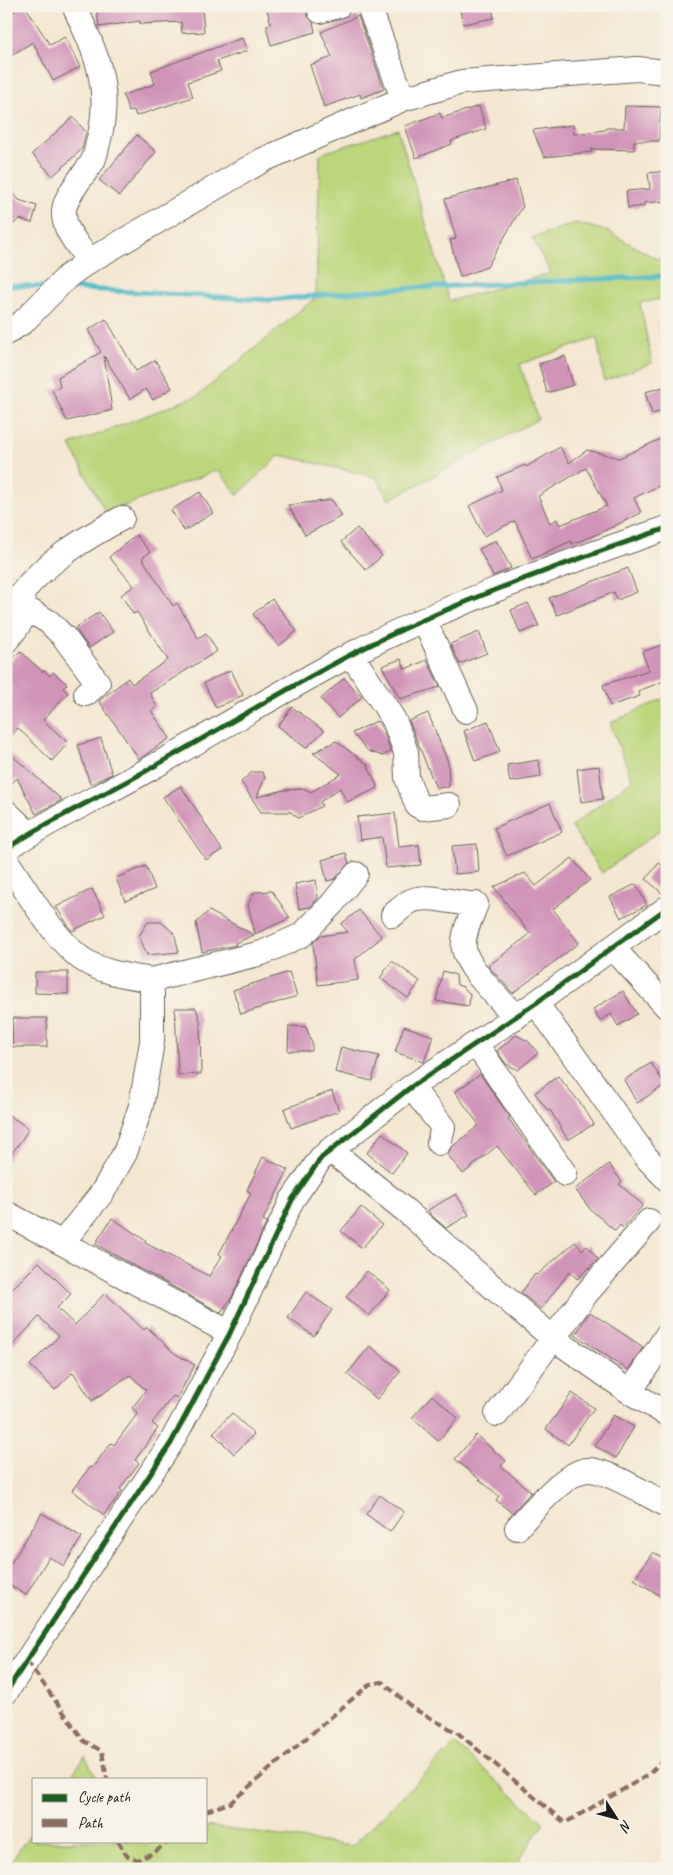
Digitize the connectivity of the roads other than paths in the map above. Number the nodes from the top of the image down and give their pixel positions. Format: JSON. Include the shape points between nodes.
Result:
{"nodes":[{"id":1,"x":74,"y":6,"type":"edge"},
{"id":2,"x":369,"y":6,"type":"edge"},
{"id":3,"x":667,"y":72,"type":"edge"},
{"id":4,"x":403,"y":99,"type":"junction"},
{"id":5,"x":89,"y":261,"type":"junction"},
{"id":6,"x":6,"y":333,"type":"edge"},
{"id":7,"x":122,"y":518,"type":"dead end"},
{"id":8,"x":667,"y":528,"type":"edge"},
{"id":9,"x":17,"y":596,"type":"edge"},
{"id":10,"x":424,"y":620,"type":"junction"},
{"id":11,"x":6,"y":641,"type":"edge"},
{"id":12,"x":352,"y":654,"type":"junction"},
{"id":13,"x":86,"y":694,"type":"dead end"},
{"id":14,"x":466,"y":711,"type":"dead end"},
{"id":15,"x":449,"y":805,"type":"dead end"},
{"id":16,"x":6,"y":812,"type":"edge"},
{"id":17,"x":29,"y":834,"type":"junction"},
{"id":18,"x":6,"y":849,"type":"edge"},
{"id":19,"x":6,"y":860,"type":"edge"},
{"id":20,"x":356,"y":874,"type":"dead end"},
{"id":21,"x":667,"y":908,"type":"edge"},
{"id":22,"x":393,"y":915,"type":"dead end"},
{"id":23,"x":613,"y":948,"type":"junction"},
{"id":24,"x":152,"y":980,"type":"junction"},
{"id":25,"x":536,"y":1003,"type":"junction"},
{"id":26,"x":667,"y":1007,"type":"edge"},
{"id":27,"x":516,"y":1017,"type":"junction"},
{"id":28,"x":476,"y":1044,"type":"junction"},
{"id":29,"x":411,"y":1087,"type":"junction"},
{"id":30,"x":439,"y":1143,"type":"dead end"},
{"id":31,"x":330,"y":1150,"type":"junction"},
{"id":32,"x":565,"y":1174,"type":"dead end"},
{"id":33,"x":667,"y":1179,"type":"edge"},
{"id":34,"x":6,"y":1213,"type":"edge"},
{"id":35,"x":649,"y":1221,"type":"dead end"},
{"id":36,"x":62,"y":1243,"type":"junction"},
{"id":37,"x":230,"y":1333,"type":"junction"},
{"id":38,"x":667,"y":1335,"type":"edge"},
{"id":39,"x":553,"y":1338,"type":"junction"},
{"id":40,"x":630,"y":1392,"type":"junction"},
{"id":41,"x":496,"y":1414,"type":"dead end"},
{"id":42,"x":667,"y":1414,"type":"edge"},
{"id":43,"x":667,"y":1505,"type":"edge"},
{"id":44,"x":517,"y":1528,"type":"dead end"},
{"id":45,"x":6,"y":1692,"type":"edge"}],
"edges":[{"from":1,"to":5,"type":"street","via":[[91,40],[104,84],[103,122],[94,158],[67,198],[64,211],[66,227]]},
{"from":2,"to":4,"type":"street"},
{"from":3,"to":4,"type":"street","via":[[637,69],[462,82]]},
{"from":4,"to":5,"type":"street","via":[[263,160]]},
{"from":5,"to":6,"type":"street","via":[[68,276],[24,322]]},
{"from":7,"to":9,"type":"street","via":[[94,533],[44,570]]},
{"from":8,"to":10,"type":"street","via":[[528,576]]},
{"from":9,"to":11,"type":"street","via":[[20,624]]},
{"from":9,"to":13,"type":"street","via":[[64,637],[98,683]]},
{"from":10,"to":12,"type":"street"},
{"from":10,"to":14,"type":"street"},
{"from":12,"to":15,"type":"street","via":[[394,720],[406,752],[407,778],[418,806]]},
{"from":12,"to":17,"type":"street"},
{"from":16,"to":17,"type":"street"},
{"from":17,"to":18,"type":"street"},
{"from":19,"to":24,"type":"street","via":[[61,940],[84,961],[106,971]]},
{"from":20,"to":24,"type":"street","via":[[302,934],[262,953]]},
{"from":21,"to":23,"type":"street"},
{"from":22,"to":27,"type":"street","via":[[411,901],[437,898],[463,905],[476,904],[467,927],[464,948],[470,965]]},
{"from":23,"to":25,"type":"street"},
{"from":23,"to":26,"type":"street"},
{"from":24,"to":36,"type":"street","via":[[152,1042],[141,1106],[124,1153],[102,1193]]},
{"from":25,"to":27,"type":"street"},
{"from":25,"to":33,"type":"street","via":[[646,1157]]},
{"from":27,"to":28,"type":"street"},
{"from":28,"to":29,"type":"street"},
{"from":28,"to":32,"type":"street"},
{"from":29,"to":30,"type":"street","via":[[443,1127]]},
{"from":29,"to":31,"type":"street"},
{"from":31,"to":37,"type":"street","via":[[292,1200]]},
{"from":31,"to":39,"type":"street"},
{"from":34,"to":36,"type":"street"},
{"from":35,"to":39,"type":"street"},
{"from":36,"to":37,"type":"street"},
{"from":37,"to":45,"type":"street","via":[[171,1443]]},
{"from":38,"to":40,"type":"street"},
{"from":39,"to":40,"type":"street"},
{"from":39,"to":41,"type":"street"},
{"from":40,"to":42,"type":"street"},
{"from":43,"to":44,"type":"street","via":[[601,1471],[586,1470],[567,1478]]}]}
